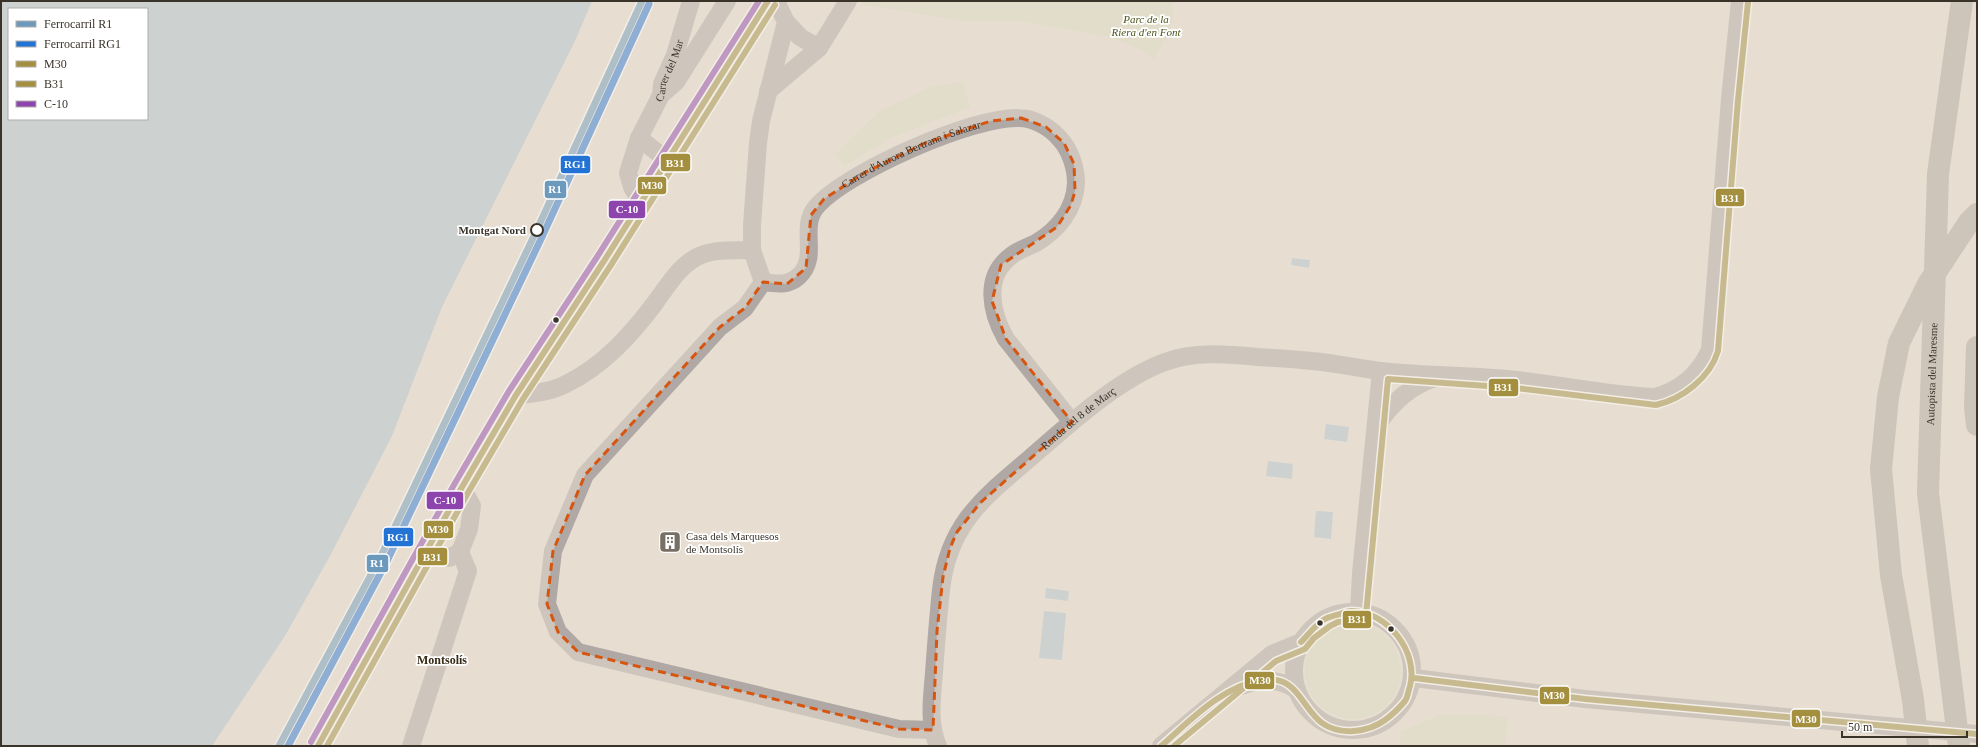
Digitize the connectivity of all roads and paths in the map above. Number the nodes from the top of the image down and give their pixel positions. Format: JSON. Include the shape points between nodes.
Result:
{"nodes":[{"id":1,"x":691,"y":1,"type":"edge"},
{"id":2,"x":727,"y":1,"type":"edge"},
{"id":3,"x":768,"y":1,"type":"edge"},
{"id":4,"x":776,"y":1,"type":"edge"},
{"id":5,"x":848,"y":1,"type":"edge"},
{"id":6,"x":1740,"y":1,"type":"edge"},
{"id":7,"x":1962,"y":1,"type":"edge"},
{"id":8,"x":786,"y":22,"type":"junction"},
{"id":9,"x":819,"y":48,"type":"junction"},
{"id":10,"x":768,"y":91,"type":"junction"},
{"id":11,"x":661,"y":96,"type":"junction"},
{"id":12,"x":639,"y":138,"type":"junction"},
{"id":13,"x":667,"y":160,"type":"junction"},
{"id":14,"x":641,"y":202,"type":"junction"},
{"id":15,"x":1977,"y":214,"type":"edge"},
{"id":16,"x":752,"y":250,"type":"junction"},
{"id":17,"x":764,"y":282,"type":"junction"},
{"id":18,"x":1977,"y":347,"type":"edge"},
{"id":19,"x":1381,"y":371,"type":"junction"},
{"id":20,"x":1444,"y":375,"type":"junction"},
{"id":21,"x":516,"y":395,"type":"junction"},
{"id":22,"x":1072,"y":422,"type":"junction"},
{"id":23,"x":1977,"y":425,"type":"edge"},
{"id":24,"x":1376,"y":428,"type":"junction"},
{"id":25,"x":462,"y":486,"type":"junction"},
{"id":26,"x":427,"y":551,"type":"junction"},
{"id":27,"x":460,"y":552,"type":"junction"},
{"id":28,"x":1359,"y":611,"type":"junction"},
{"id":29,"x":1301,"y":642,"type":"junction"},
{"id":30,"x":1414,"y":678,"type":"junction"},
{"id":31,"x":1297,"y":690,"type":"junction"},
{"id":32,"x":1227,"y":692,"type":"junction"},
{"id":33,"x":1977,"y":734,"type":"edge"},
{"id":34,"x":936,"y":738,"type":"edge"},
{"id":35,"x":1350,"y":739,"type":"edge"},
{"id":36,"x":318,"y":746,"type":"edge"},
{"id":37,"x":411,"y":746,"type":"edge"},
{"id":38,"x":1161,"y":746,"type":"edge"},
{"id":39,"x":1918,"y":746,"type":"edge"},
{"id":40,"x":1959,"y":746,"type":"edge"}],
"edges":[{"from":1,"to":11,"type":"street","name":"Carrer del Mar","via":[[675,55],[662,84]]},
{"from":2,"to":11,"type":"street","via":[[676,82]]},
{"from":3,"to":13,"type":"main road"},
{"from":4,"to":8,"type":"street"},
{"from":5,"to":9,"type":"street"},
{"from":6,"to":20,"type":"street","name":"Ronda del 8 de Març","via":[[1715,301],[1710,350],[1705,361],[1679,388],[1655,397],[1517,380]]},
{"from":7,"to":40,"type":"highway","name":"Autopista del Maresme","via":[[1938,174],[1928,493]]},
{"from":8,"to":9,"type":"street","via":[[800,38]]},
{"from":8,"to":10,"type":"street"},
{"from":9,"to":10,"type":"street"},
{"from":10,"to":16,"type":"street","via":[[758,143]]},
{"from":11,"to":12,"type":"street","name":"Carrer del Mar"},
{"from":12,"to":13,"type":"street"},
{"from":12,"to":14,"type":"street","name":"Carrer del Mar","via":[[628,173]]},
{"from":13,"to":14,"type":"main road"},
{"from":14,"to":21,"type":"main road"},
{"from":15,"to":39,"type":"highway","via":[[1928,284],[1899,344],[1888,397],[1881,468],[1891,575],[1913,700]]},
{"from":16,"to":17,"type":"street"},
{"from":16,"to":21,"type":"street","via":[[703,254],[685,265],[670,281],[634,331],[596,365],[566,385],[541,393]]},
{"from":17,"to":22,"type":"street","name":"Carrer d'Aurora Bertrana i Salazar","via":[[787,284],[801,274],[809,261],[808,225],[811,215],[824,199],[864,173],[925,143],[992,121],[1022,118],[1035,122],[1052,131],[1064,143],[1074,164],[1075,191],[1072,205],[1057,227],[1001,265],[993,287],[992,301],[1006,339]]},
{"from":17,"to":34,"type":"street","via":[[745,308],[720,326],[585,475],[553,552],[548,604],[558,632],[578,652]]},
{"from":18,"to":23,"type":"highway"},
{"from":19,"to":20,"type":"street","name":"Ronda del 8 de Març"},
{"from":19,"to":22,"type":"street","name":"Ronda del 8 de Març","via":[[1312,361],[1226,354],[1188,356],[1167,361],[1134,377]]},
{"from":19,"to":24,"type":"street"},
{"from":20,"to":24,"type":"street","name":"Ronda del 8 de Març","via":[[1409,390],[1384,414]]},
{"from":21,"to":25,"type":"main road"},
{"from":22,"to":34,"type":"street","name":"Ronda del 8 de Març","via":[[980,503],[961,527],[950,548],[943,576],[937,631],[932,716]]},
{"from":24,"to":28,"type":"street","via":[[1360,573]]},
{"from":25,"to":26,"type":"main road"},
{"from":25,"to":27,"type":"street","via":[[472,506],[469,529]]},
{"from":26,"to":27,"type":"street","via":[[449,558]]},
{"from":26,"to":36,"type":"main road"},
{"from":27,"to":37,"type":"street","via":[[468,571]]},
{"from":28,"to":29,"type":"street","via":[[1326,618],[1308,632]]},
{"from":28,"to":30,"type":"street","via":[[1377,617],[1391,627],[1412,660]]},
{"from":29,"to":31,"type":"street","via":[[1294,658]]},
{"from":29,"to":32,"type":"street","via":[[1272,654]]},
{"from":30,"to":33,"type":"street","via":[[1585,699]]},
{"from":30,"to":35,"type":"street","via":[[1410,694],[1401,706],[1386,720]]},
{"from":31,"to":32,"type":"street","via":[[1287,683],[1261,680]]},
{"from":31,"to":35,"type":"street","via":[[1305,705],[1324,726]]},
{"from":32,"to":38,"type":"street"}]}
